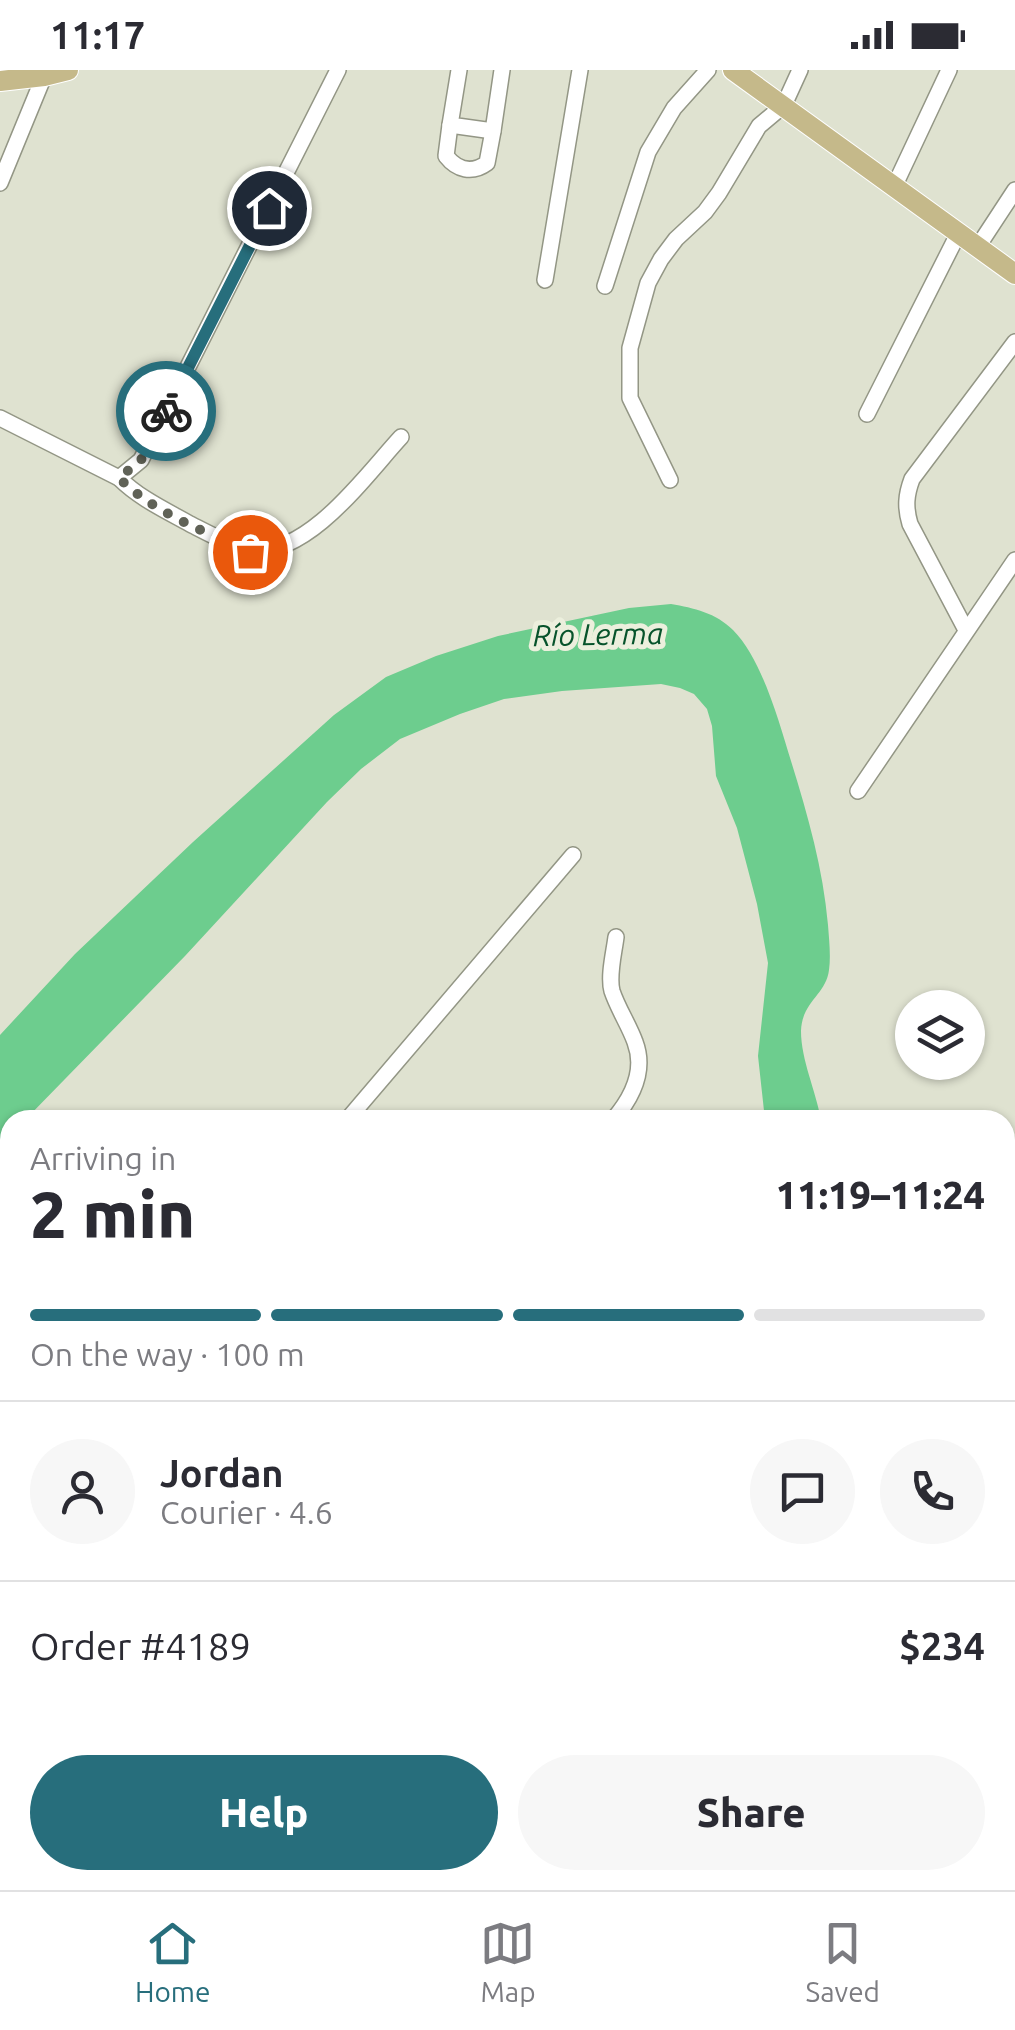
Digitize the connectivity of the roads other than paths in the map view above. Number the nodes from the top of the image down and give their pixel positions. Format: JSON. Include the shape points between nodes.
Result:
{"nodes":[{"id":1,"x":68,"y":70,"type":"edge"},
{"id":2,"x":338,"y":70,"type":"edge"},
{"id":3,"x":459,"y":70,"type":"edge"},
{"id":4,"x":502,"y":70,"type":"edge"},
{"id":5,"x":580,"y":70,"type":"edge"},
{"id":6,"x":708,"y":70,"type":"edge"},
{"id":7,"x":734,"y":70,"type":"edge"},
{"id":8,"x":800,"y":70,"type":"edge"},
{"id":9,"x":949,"y":70,"type":"edge"},
{"id":10,"x":44,"y":76,"type":"junction"},
{"id":11,"x":0,"y":81,"type":"edge"},
{"id":12,"x":784,"y":105,"type":"junction"},
{"id":13,"x":450,"y":124,"type":"junction"},
{"id":14,"x":493,"y":131,"type":"junction"},
{"id":15,"x":0,"y":183,"type":"edge"},
{"id":16,"x":894,"y":186,"type":"junction"},
{"id":17,"x":1015,"y":190,"type":"edge"},
{"id":18,"x":958,"y":234,"type":"junction"},
{"id":19,"x":976,"y":248,"type":"junction"},
{"id":20,"x":1015,"y":274,"type":"edge"},
{"id":21,"x":545,"y":280,"type":"dead end"},
{"id":22,"x":605,"y":286,"type":"dead end"},
{"id":23,"x":1015,"y":342,"type":"edge"},
{"id":24,"x":867,"y":414,"type":"dead end"},
{"id":25,"x":0,"y":418,"type":"edge"},
{"id":26,"x":401,"y":438,"type":"dead end"},
{"id":27,"x":119,"y":478,"type":"junction"},
{"id":28,"x":670,"y":480,"type":"dead end"},
{"id":29,"x":1015,"y":560,"type":"edge"},
{"id":30,"x":966,"y":630,"type":"junction"},
{"id":31,"x":858,"y":791,"type":"dead end"},
{"id":32,"x":573,"y":855,"type":"dead end"},
{"id":33,"x":616,"y":937,"type":"dead end"},
{"id":34,"x":356,"y":1110,"type":"edge"},
{"id":35,"x":621,"y":1110,"type":"edge"}],
"edges":[{"from":1,"to":10,"type":"main road"},
{"from":2,"to":27,"type":"street","via":[[148,448]]},
{"from":3,"to":13,"type":"street"},
{"from":4,"to":14,"type":"street"},
{"from":5,"to":21,"type":"street"},
{"from":6,"to":22,"type":"street","via":[[648,152]]},
{"from":7,"to":12,"type":"main road"},
{"from":8,"to":12,"type":"street"},
{"from":9,"to":16,"type":"street"},
{"from":10,"to":11,"type":"main road"},
{"from":10,"to":15,"type":"street"},
{"from":12,"to":16,"type":"main road"},
{"from":12,"to":28,"type":"street","via":[[758,126],[719,193],[676,239],[648,283],[630,348],[630,398]]},
{"from":13,"to":14,"type":"street"},
{"from":13,"to":14,"type":"street","via":[[446,156],[466,170],[487,162]]},
{"from":16,"to":18,"type":"main road"},
{"from":17,"to":19,"type":"street"},
{"from":18,"to":19,"type":"main road"},
{"from":18,"to":24,"type":"street"},
{"from":19,"to":20,"type":"main road"},
{"from":23,"to":30,"type":"street","via":[[906,495],[910,524]]},
{"from":25,"to":27,"type":"street"},
{"from":26,"to":27,"type":"street","via":[[316,528],[282,546],[250,552],[144,498]]},
{"from":29,"to":30,"type":"street"},
{"from":30,"to":31,"type":"street"},
{"from":32,"to":34,"type":"street"},
{"from":33,"to":35,"type":"street","via":[[611,985],[640,1064]]}]}
